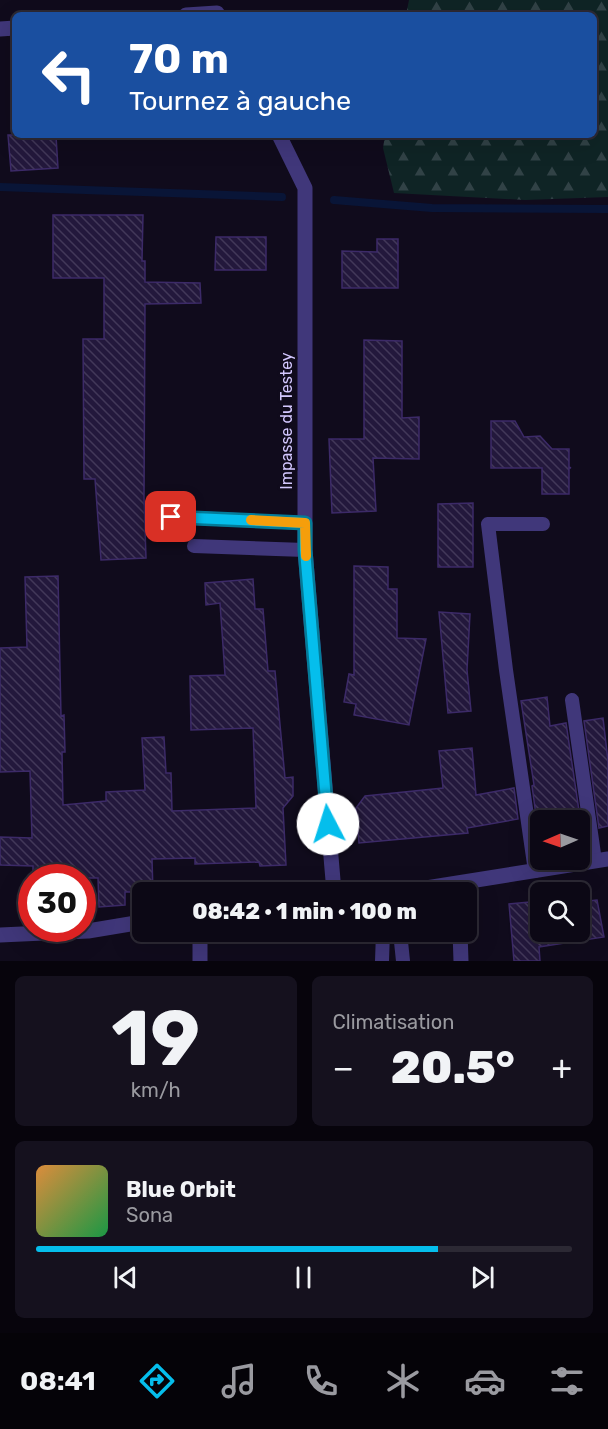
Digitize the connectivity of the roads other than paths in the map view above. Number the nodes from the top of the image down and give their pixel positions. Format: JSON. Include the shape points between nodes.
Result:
{"nodes":[{"id":1,"x":216,"y":9,"type":"edge"},
{"id":2,"x":201,"y":12,"type":"edge"},
{"id":3,"x":280,"y":138,"type":"edge"},
{"id":4,"x":171,"y":517,"type":"dead end"},
{"id":5,"x":305,"y":523,"type":"junction"},
{"id":6,"x":543,"y":524,"type":"dead end"},
{"id":7,"x":194,"y":546,"type":"dead end"},
{"id":8,"x":305,"y":550,"type":"junction"},
{"id":9,"x":572,"y":700,"type":"dead end"},
{"id":10,"x":602,"y":860,"type":"edge"},
{"id":11,"x":534,"y":871,"type":"junction"},
{"id":12,"x":333,"y":882,"type":"edge"},
{"id":13,"x":477,"y":884,"type":"edge"},
{"id":14,"x":132,"y":924,"type":"edge"},
{"id":15,"x":0,"y":935,"type":"edge"},
{"id":16,"x":200,"y":942,"type":"edge"},
{"id":17,"x":383,"y":942,"type":"edge"},
{"id":18,"x":401,"y":942,"type":"edge"},
{"id":19,"x":460,"y":942,"type":"edge"},
{"id":20,"x":200,"y":961,"type":"edge"},
{"id":21,"x":382,"y":961,"type":"edge"},
{"id":22,"x":403,"y":961,"type":"edge"},
{"id":23,"x":461,"y":961,"type":"edge"}],
"edges":[{"from":1,"to":2,"type":"street"},
{"from":3,"to":5,"type":"street","name":"Impasse du Testey","via":[[305,188]]},
{"from":4,"to":5,"type":"lane"},
{"from":5,"to":8,"type":"street","name":"Impasse du Testey"},
{"from":6,"to":11,"type":"lane","via":[[488,524]]},
{"from":7,"to":8,"type":"lane"},
{"from":8,"to":12,"type":"street","name":"Impasse du Testey"},
{"from":9,"to":10,"type":"lane"},
{"from":10,"to":11,"type":"street"},
{"from":11,"to":13,"type":"street"},
{"from":14,"to":15,"type":"street","via":[[88,931]]},
{"from":16,"to":20,"type":"street"},
{"from":17,"to":21,"type":"lane"},
{"from":18,"to":22,"type":"lane"},
{"from":19,"to":23,"type":"street"}]}
